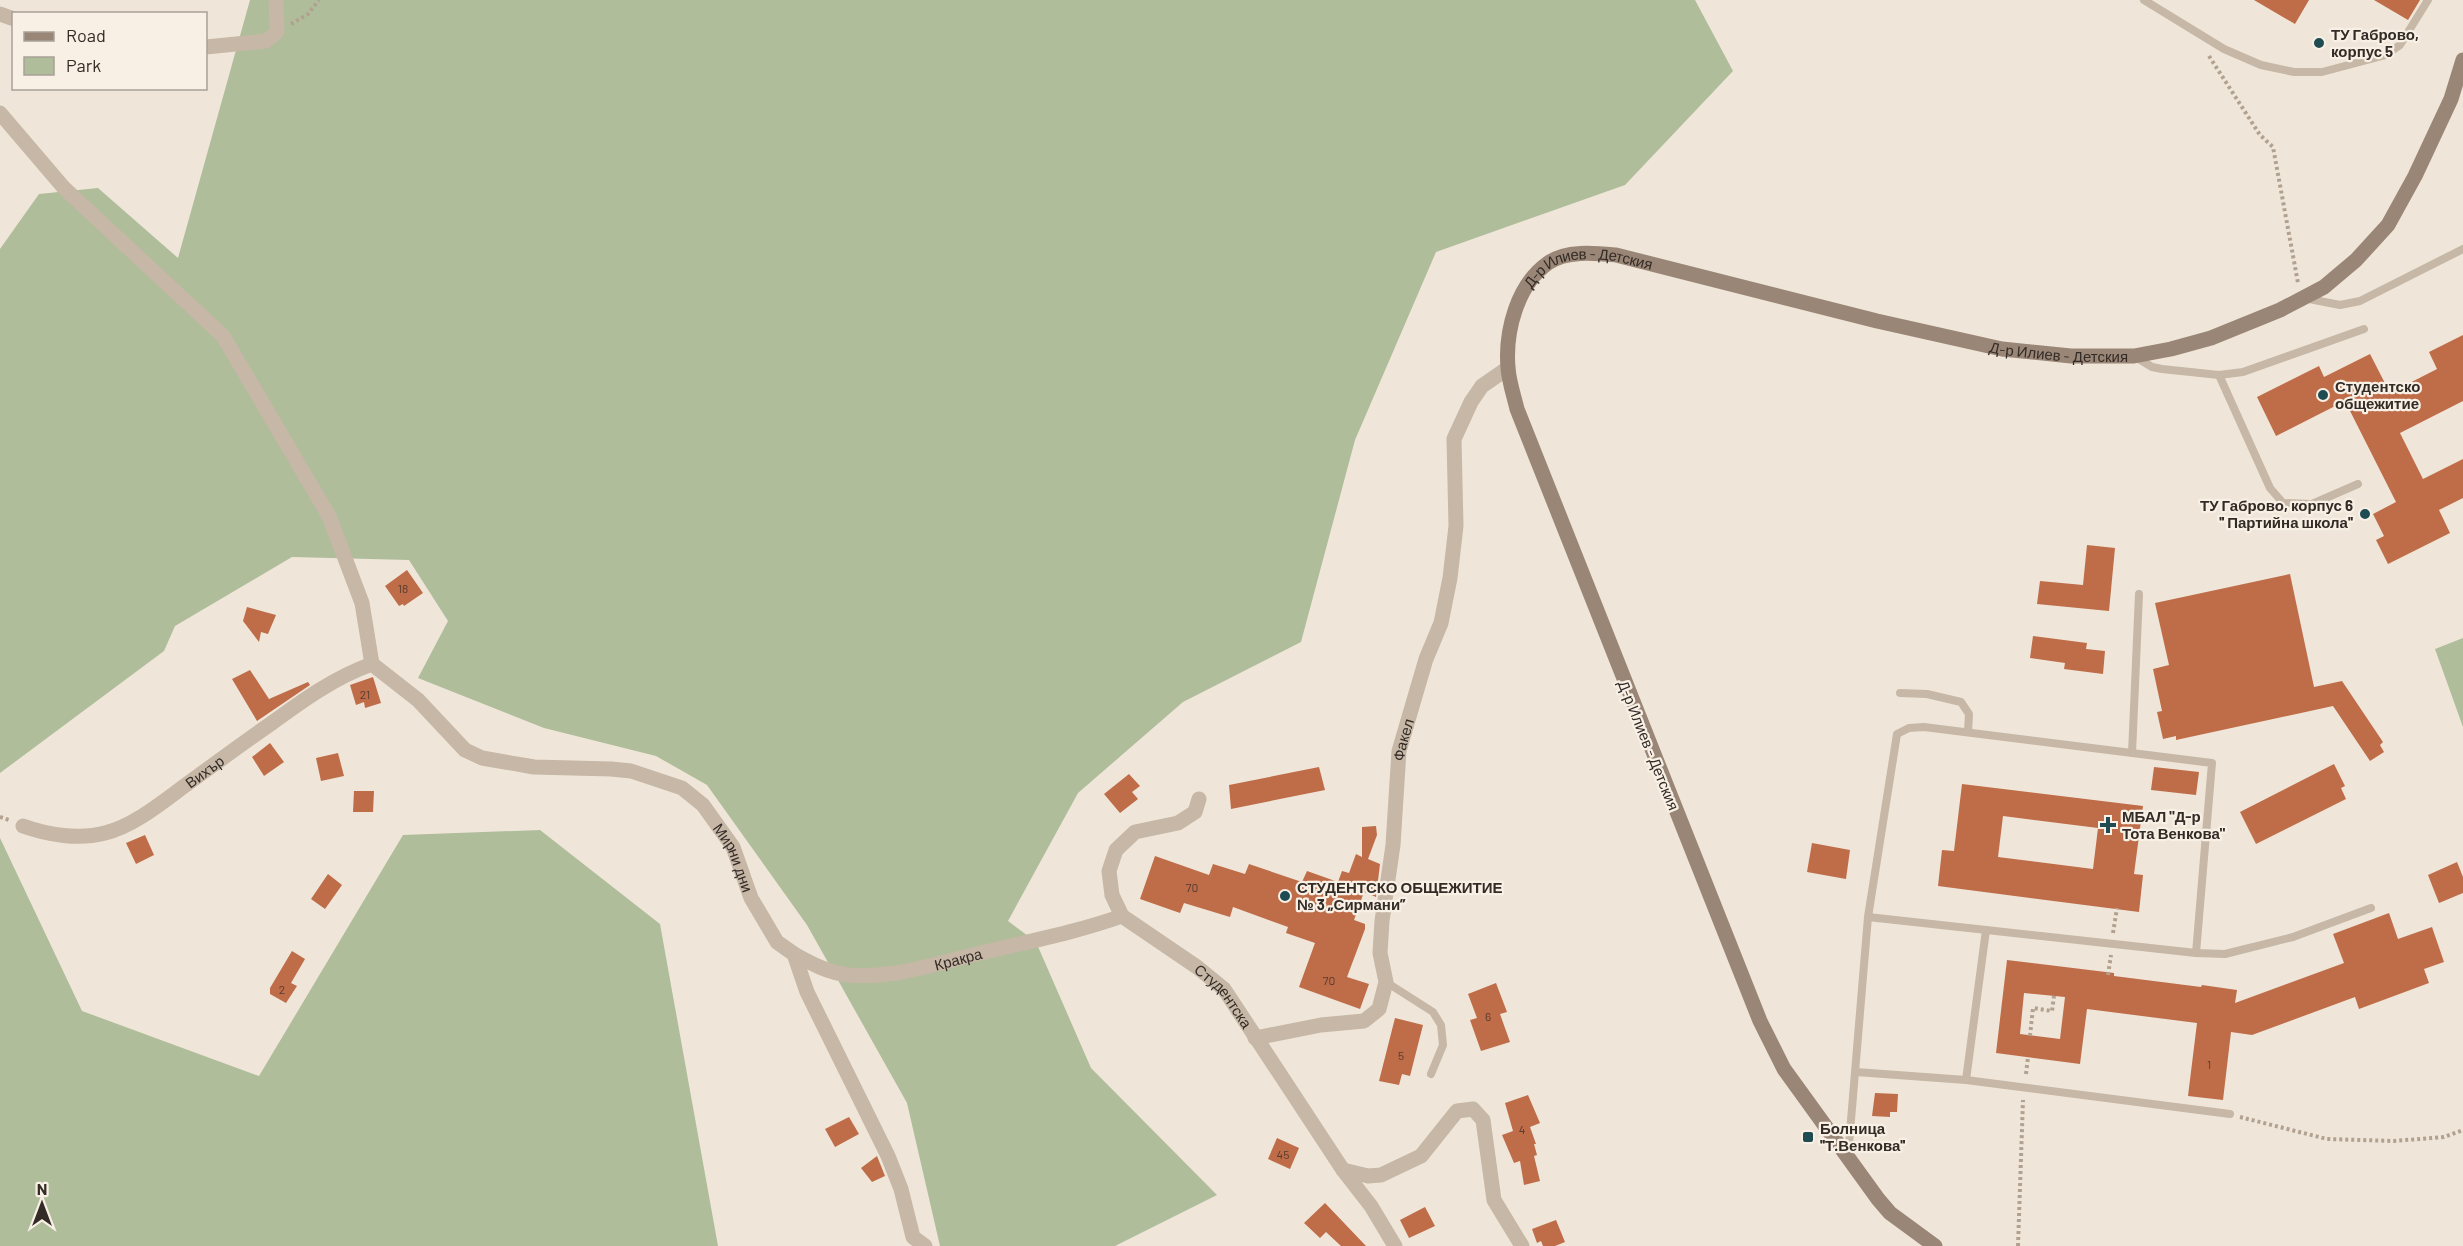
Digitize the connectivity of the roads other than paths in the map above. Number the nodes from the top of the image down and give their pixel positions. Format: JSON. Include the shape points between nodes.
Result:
{"nodes":[{"id":1,"x":276,"y":0,"type":"edge"},
{"id":2,"x":2144,"y":0,"type":"edge"},
{"id":3,"x":2428,"y":0,"type":"edge"},
{"id":4,"x":207,"y":47,"type":"edge"},
{"id":5,"x":2463,"y":60,"type":"edge"},
{"id":6,"x":0,"y":113,"type":"edge"},
{"id":7,"x":2463,"y":249,"type":"edge"},
{"id":8,"x":2302,"y":298,"type":"junction"},
{"id":9,"x":2364,"y":329,"type":"dead end"},
{"id":10,"x":2134,"y":356,"type":"junction"},
{"id":11,"x":1508,"y":368,"type":"junction"},
{"id":12,"x":2219,"y":375,"type":"junction"},
{"id":13,"x":2358,"y":484,"type":"dead end"},
{"id":14,"x":2139,"y":594,"type":"dead end"},
{"id":15,"x":372,"y":664,"type":"junction"},
{"id":16,"x":1900,"y":693,"type":"dead end"},
{"id":17,"x":1968,"y":732,"type":"junction"},
{"id":18,"x":2132,"y":753,"type":"junction"},
{"id":19,"x":1199,"y":799,"type":"dead end"},
{"id":20,"x":23,"y":826,"type":"dead end"},
{"id":21,"x":2371,"y":908,"type":"dead end"},
{"id":22,"x":1122,"y":916,"type":"junction"},
{"id":23,"x":1868,"y":917,"type":"junction"},
{"id":24,"x":1986,"y":930,"type":"junction"},
{"id":25,"x":2196,"y":953,"type":"junction"},
{"id":26,"x":794,"y":954,"type":"junction"},
{"id":27,"x":1386,"y":982,"type":"junction"},
{"id":28,"x":1256,"y":1038,"type":"junction"},
{"id":29,"x":1856,"y":1072,"type":"junction"},
{"id":30,"x":1431,"y":1074,"type":"dead end"},
{"id":31,"x":1966,"y":1080,"type":"junction"},
{"id":32,"x":2230,"y":1114,"type":"road end"},
{"id":33,"x":1848,"y":1157,"type":"junction"},
{"id":34,"x":1343,"y":1170,"type":"junction"},
{"id":35,"x":925,"y":1246,"type":"edge"},
{"id":36,"x":1395,"y":1246,"type":"edge"},
{"id":37,"x":1522,"y":1246,"type":"edge"},
{"id":38,"x":1935,"y":1246,"type":"edge"}],
"edges":[{"from":1,"to":4,"type":"street","via":[[278,32],[266,41]]},
{"from":2,"to":3,"type":"lane","via":[[2224,49],[2261,65],[2294,72],[2322,72],[2393,50],[2408,34]]},
{"from":5,"to":8,"type":"street","name":"Д-р Илиев - Детския","via":[[2446,110],[2388,225],[2338,276]]},
{"from":6,"to":15,"type":"street","via":[[64,188],[223,336],[329,516],[362,603]]},
{"from":7,"to":8,"type":"lane","via":[[2360,300],[2340,305]]},
{"from":8,"to":10,"type":"street","name":"Д-р Илиев - Детския","via":[[2211,338]]},
{"from":9,"to":12,"type":"lane","via":[[2243,372]]},
{"from":10,"to":11,"type":"street","name":"Д-р Илиев - Детския","via":[[2002,350],[1597,253],[1577,254],[1548,263],[1525,288],[1517,302]]},
{"from":10,"to":12,"type":"lane","via":[[2152,368]]},
{"from":11,"to":27,"type":"street","name":"Факел","via":[[1482,386],[1454,439],[1456,526],[1450,578],[1441,623],[1426,659],[1399,751],[1380,953]]},
{"from":11,"to":33,"type":"street","name":"Д-р Илиев - Детския","via":[[1517,409],[1556,511],[1760,1021],[1784,1069]]},
{"from":12,"to":13,"type":"lane","via":[[2270,488],[2283,503],[2312,504]]},
{"from":14,"to":18,"type":"lane"},
{"from":15,"to":20,"type":"street","name":"Вихър","via":[[309,695],[128,824],[82,836]]},
{"from":15,"to":26,"type":"street","name":"Мирни дни","via":[[418,700],[465,750],[482,758],[534,767],[631,771],[682,788],[703,805],[733,847],[766,926],[777,942]]},
{"from":16,"to":17,"type":"lane","via":[[1961,702],[1969,714]]},
{"from":17,"to":18,"type":"lane"},
{"from":17,"to":23,"type":"lane","via":[[1924,727],[1897,734]]},
{"from":18,"to":25,"type":"lane","via":[[2212,763]]},
{"from":19,"to":22,"type":"street","via":[[1195,812],[1178,823],[1135,832],[1116,850],[1109,871],[1113,896]]},
{"from":21,"to":25,"type":"lane","via":[[2294,938],[2225,954]]},
{"from":22,"to":26,"type":"street","name":"Кракра","via":[[961,958],[873,975],[827,971]]},
{"from":22,"to":28,"type":"street","name":"Студентска","via":[[1224,989]]},
{"from":23,"to":24,"type":"lane"},
{"from":23,"to":29,"type":"lane"},
{"from":24,"to":25,"type":"lane"},
{"from":24,"to":31,"type":"lane"},
{"from":26,"to":35,"type":"street","name":"Мирни дни","via":[[807,992],[888,1156],[913,1237]]},
{"from":27,"to":28,"type":"street","name":"Факел","via":[[1378,1009],[1364,1021]]},
{"from":27,"to":30,"type":"lane","via":[[1433,1012],[1442,1024],[1443,1045]]},
{"from":28,"to":34,"type":"street","name":"Студентска"},
{"from":29,"to":31,"type":"lane"},
{"from":29,"to":33,"type":"lane"},
{"from":31,"to":32,"type":"lane"},
{"from":33,"to":38,"type":"street","name":"Д-р Илиев - Детския","via":[[1890,1213]]},
{"from":34,"to":36,"type":"street","name":"Студентска"},
{"from":34,"to":37,"type":"street","via":[[1381,1175],[1420,1156],[1457,1111],[1473,1109],[1483,1120],[1494,1200]]}]}
